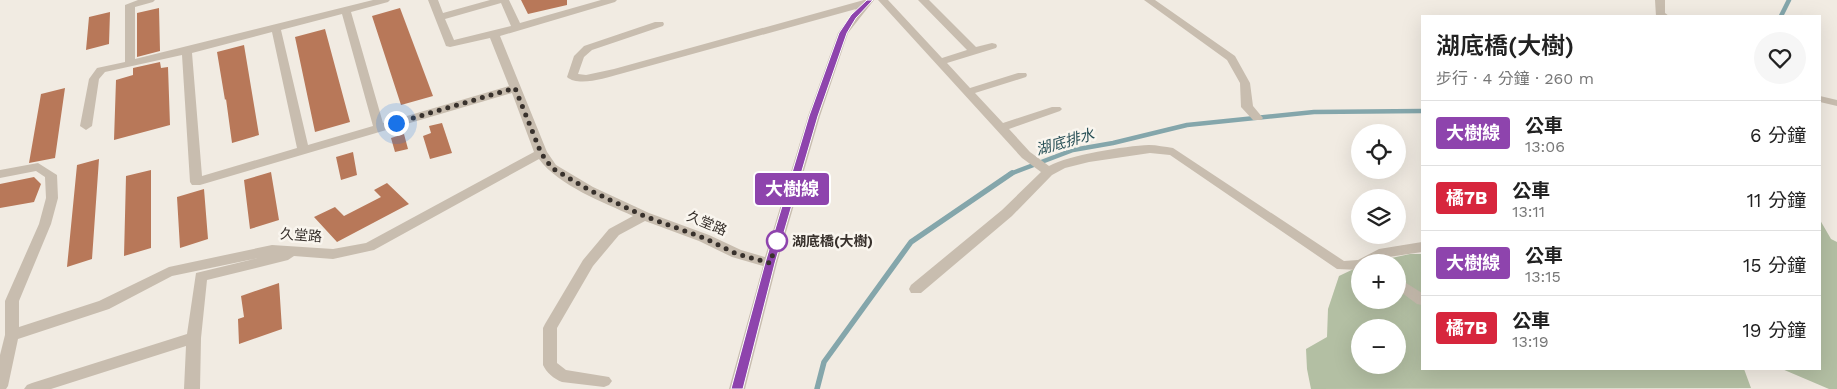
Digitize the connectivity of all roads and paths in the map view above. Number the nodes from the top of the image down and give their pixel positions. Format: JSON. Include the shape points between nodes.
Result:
{"nodes":[{"id":1,"x":150,"y":0,"type":"edge"},
{"id":2,"x":384,"y":0,"type":"edge"},
{"id":3,"x":433,"y":0,"type":"edge"},
{"id":4,"x":502,"y":0,"type":"edge"},
{"id":5,"x":612,"y":0,"type":"edge"},
{"id":6,"x":883,"y":0,"type":"edge"},
{"id":7,"x":923,"y":0,"type":"edge"},
{"id":8,"x":1149,"y":0,"type":"edge"},
{"id":9,"x":1660,"y":0,"type":"edge"},
{"id":10,"x":867,"y":2,"type":"edge"},
{"id":11,"x":346,"y":10,"type":"junction"},
{"id":12,"x":1662,"y":15,"type":"edge"},
{"id":13,"x":440,"y":17,"type":"junction"},
{"id":14,"x":659,"y":24,"type":"dead end"},
{"id":15,"x":517,"y":27,"type":"junction"},
{"id":16,"x":276,"y":28,"type":"junction"},
{"id":17,"x":494,"y":34,"type":"junction"},
{"id":18,"x":992,"y":46,"type":"dead end"},
{"id":19,"x":187,"y":51,"type":"junction"},
{"id":20,"x":974,"y":52,"type":"junction"},
{"id":21,"x":939,"y":62,"type":"junction"},
{"id":22,"x":130,"y":64,"type":"junction"},
{"id":23,"x":1022,"y":75,"type":"dead end"},
{"id":24,"x":515,"y":88,"type":"junction"},
{"id":25,"x":968,"y":92,"type":"junction"},
{"id":26,"x":1821,"y":99,"type":"edge"},
{"id":27,"x":1837,"y":103,"type":"edge"},
{"id":28,"x":1056,"y":109,"type":"dead end"},
{"id":29,"x":1257,"y":118,"type":"dead end"},
{"id":30,"x":86,"y":126,"type":"dead end"},
{"id":31,"x":379,"y":128,"type":"junction"},
{"id":32,"x":1001,"y":128,"type":"junction"},
{"id":33,"x":303,"y":151,"type":"junction"},
{"id":34,"x":541,"y":153,"type":"junction"},
{"id":35,"x":1048,"y":172,"type":"junction"},
{"id":36,"x":0,"y":174,"type":"edge"},
{"id":37,"x":644,"y":216,"type":"junction"},
{"id":38,"x":1421,"y":247,"type":"edge"},
{"id":39,"x":300,"y":252,"type":"junction"},
{"id":40,"x":1379,"y":254,"type":"edge"},
{"id":41,"x":770,"y":263,"type":"junction"},
{"id":42,"x":1351,"y":266,"type":"edge"},
{"id":43,"x":916,"y":289,"type":"dead end"},
{"id":44,"x":1406,"y":289,"type":"edge"},
{"id":45,"x":1421,"y":299,"type":"edge"},
{"id":46,"x":12,"y":335,"type":"junction"},
{"id":47,"x":194,"y":338,"type":"junction"},
{"id":48,"x":604,"y":381,"type":"dead end"},
{"id":49,"x":0,"y":386,"type":"edge"},
{"id":50,"x":32,"y":389,"type":"edge"},
{"id":51,"x":192,"y":389,"type":"edge"},
{"id":52,"x":737,"y":389,"type":"edge"}],
"edges":[{"from":1,"to":22,"type":"street","via":[[130,5]]},
{"from":2,"to":11,"type":"street"},
{"from":3,"to":13,"type":"street"},
{"from":4,"to":13,"type":"street"},
{"from":4,"to":15,"type":"street"},
{"from":5,"to":15,"type":"street"},
{"from":6,"to":21,"type":"street"},
{"from":7,"to":20,"type":"street"},
{"from":8,"to":29,"type":"street","via":[[1231,58],[1245,83],[1247,107]]},
{"from":9,"to":12,"type":"street"},
{"from":10,"to":14,"type":"street","via":[[616,72],[586,78],[572,77],[579,56],[588,48]]},
{"from":10,"to":41,"type":"street","via":[[843,33],[814,116]]},
{"from":11,"to":16,"type":"street"},
{"from":11,"to":31,"type":"street"},
{"from":13,"to":17,"type":"street","via":[[450,44]]},
{"from":15,"to":17,"type":"street"},
{"from":16,"to":19,"type":"street"},
{"from":16,"to":33,"type":"street"},
{"from":17,"to":24,"type":"street"},
{"from":18,"to":20,"type":"street"},
{"from":19,"to":22,"type":"street"},
{"from":19,"to":33,"type":"street","via":[[196,182]]},
{"from":20,"to":21,"type":"street"},
{"from":21,"to":25,"type":"street"},
{"from":22,"to":30,"type":"street","via":[[101,70],[94,79]]},
{"from":23,"to":25,"type":"street"},
{"from":24,"to":31,"type":"street"},
{"from":24,"to":34,"type":"street"},
{"from":25,"to":32,"type":"street"},
{"from":26,"to":27,"type":"street"},
{"from":28,"to":32,"type":"street"},
{"from":31,"to":33,"type":"street"},
{"from":32,"to":35,"type":"street","via":[[1026,155]]},
{"from":34,"to":37,"type":"street","name":"久堂路","via":[[552,168]]},
{"from":34,"to":39,"type":"street","name":"久堂路","via":[[369,247],[333,254]]},
{"from":35,"to":42,"type":"street","via":[[1089,158],[1150,149],[1173,152],[1342,266]]},
{"from":35,"to":43,"type":"street","via":[[1007,213]]},
{"from":36,"to":46,"type":"street","via":[[38,168],[51,175],[52,198],[45,224],[12,301]]},
{"from":37,"to":41,"type":"street","name":"久堂路","via":[[737,254]]},
{"from":37,"to":48,"type":"street","via":[[614,232],[588,263],[550,328],[550,365],[562,376]]},
{"from":38,"to":40,"type":"street"},
{"from":39,"to":46,"type":"street","name":"久堂路","via":[[272,250],[169,272],[104,305]]},
{"from":39,"to":47,"type":"street","via":[[201,277]]},
{"from":41,"to":52,"type":"street"},
{"from":44,"to":45,"type":"street"},
{"from":46,"to":49,"type":"street"},
{"from":47,"to":50,"type":"street"},
{"from":47,"to":51,"type":"street"}]}
